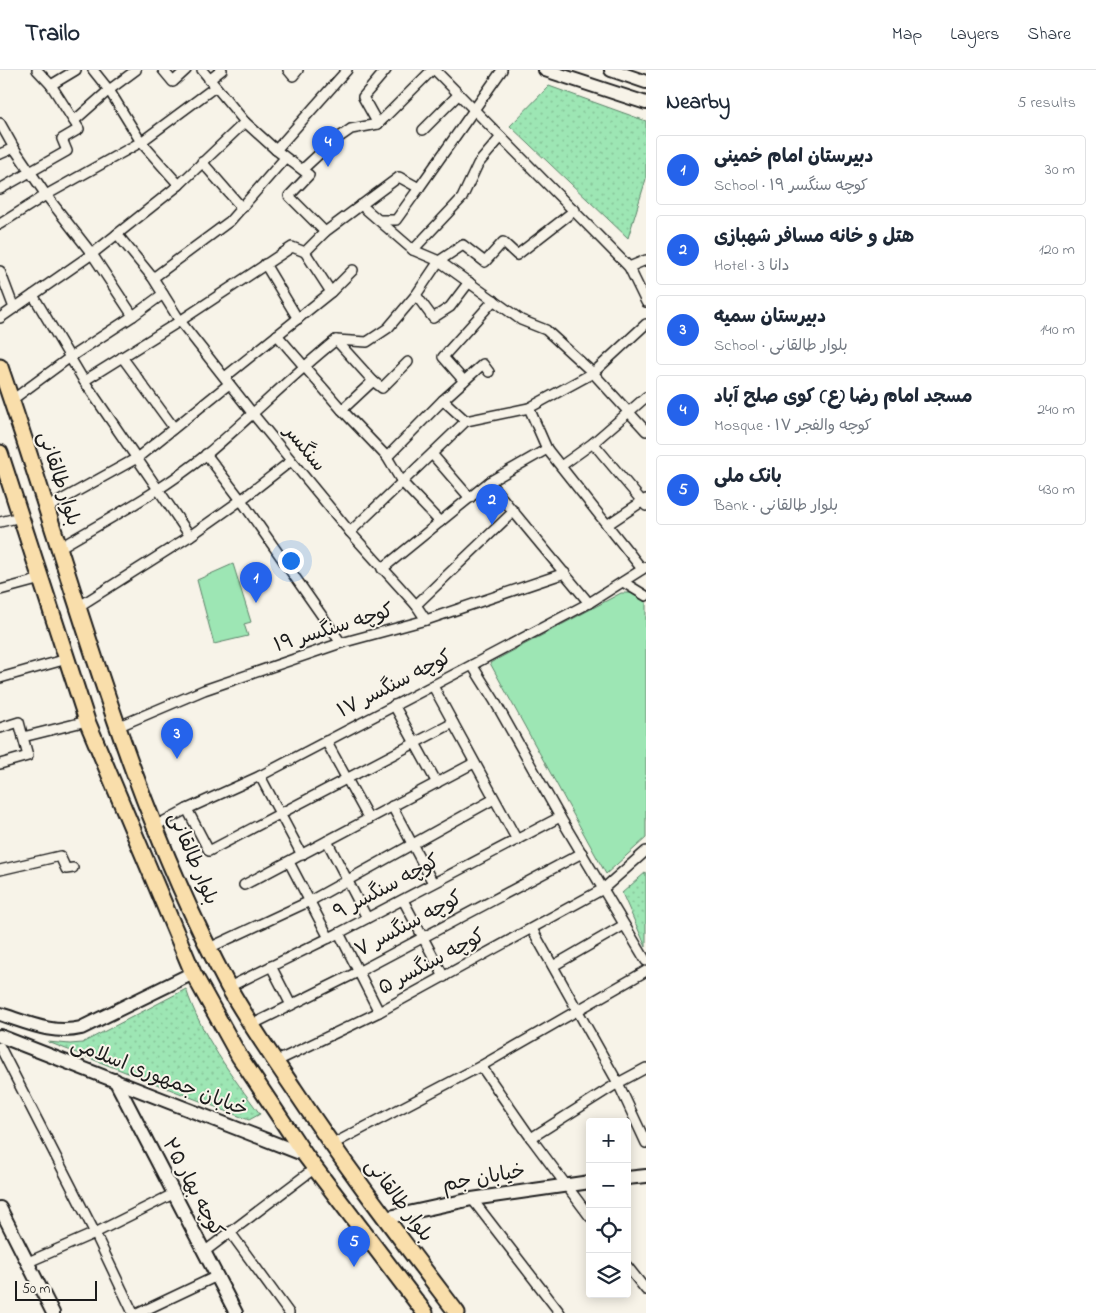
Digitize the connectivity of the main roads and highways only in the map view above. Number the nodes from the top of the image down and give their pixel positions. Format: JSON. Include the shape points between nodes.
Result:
{"nodes":[{"id":1,"x":0,"y":367,"type":"edge"},
{"id":2,"x":0,"y":453,"type":"edge"},
{"id":3,"x":209,"y":948,"type":"junction"},
{"id":4,"x":190,"y":967,"type":"junction"},
{"id":5,"x":425,"y":1313,"type":"edge"},
{"id":6,"x":457,"y":1313,"type":"edge"}],
"edges":[{"from":1,"to":3,"type":"main road","name":"بلوار طالقانی","via":[[117,727],[155,826]]},
{"from":2,"to":4,"type":"main road","via":[[87,721]]},
{"from":3,"to":4,"type":"main road"},
{"from":3,"to":6,"type":"main road","name":"بلوار طالقانی","via":[[251,1025],[331,1145]]},
{"from":4,"to":5,"type":"main road","via":[[239,1056],[305,1155]]}]}
